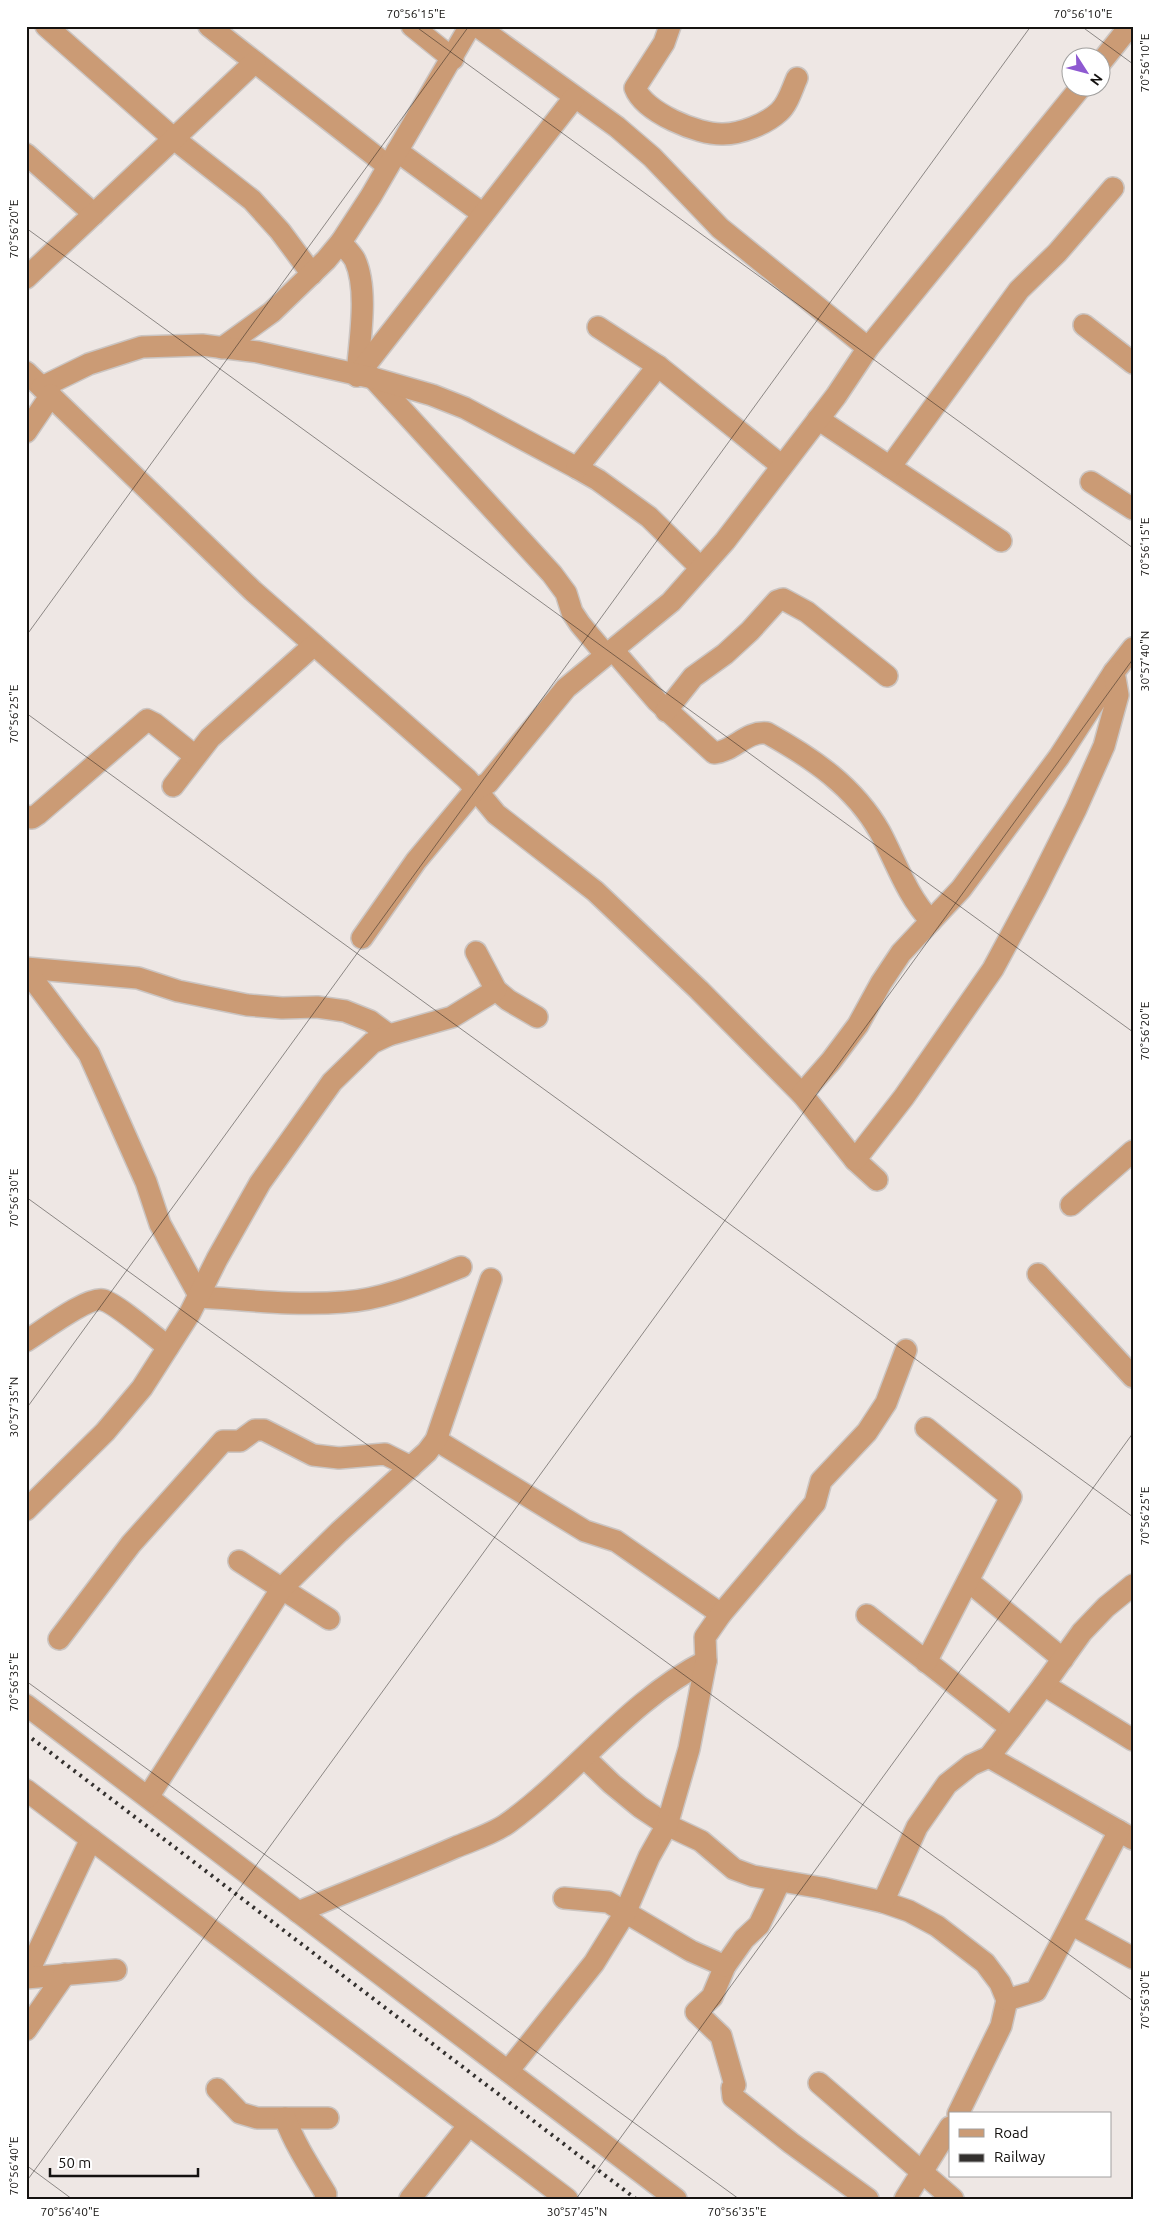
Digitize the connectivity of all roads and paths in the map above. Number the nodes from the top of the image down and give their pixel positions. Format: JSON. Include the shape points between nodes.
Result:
{"nodes":[{"id":1,"x":46,"y":26,"type":"edge"},
{"id":2,"x":209,"y":26,"type":"edge"},
{"id":3,"x":412,"y":26,"type":"edge"},
{"id":4,"x":470,"y":26,"type":"edge"},
{"id":5,"x":477,"y":26,"type":"edge"},
{"id":6,"x":670,"y":26,"type":"edge"},
{"id":7,"x":1130,"y":26,"type":"edge"},
{"id":8,"x":1112,"y":48,"type":"edge"},
{"id":9,"x":452,"y":59,"type":"junction"},
{"id":10,"x":255,"y":62,"type":"junction"},
{"id":11,"x":797,"y":78,"type":"dead end"},
{"id":12,"x":574,"y":98,"type":"junction"},
{"id":13,"x":1072,"y":98,"type":"edge"},
{"id":14,"x":172,"y":138,"type":"junction"},
{"id":15,"x":26,"y":154,"type":"edge"},
{"id":16,"x":392,"y":159,"type":"junction"},
{"id":17,"x":1113,"y":188,"type":"dead end"},
{"id":18,"x":94,"y":214,"type":"junction"},
{"id":19,"x":483,"y":214,"type":"junction"},
{"id":20,"x":341,"y":242,"type":"junction"},
{"id":21,"x":312,"y":274,"type":"junction"},
{"id":22,"x":27,"y":275,"type":"edge"},
{"id":23,"x":1084,"y":325,"type":"dead end"},
{"id":24,"x":598,"y":327,"type":"dead end"},
{"id":25,"x":222,"y":348,"type":"junction"},
{"id":26,"x":868,"y":348,"type":"junction"},
{"id":27,"x":1133,"y":363,"type":"edge"},
{"id":28,"x":658,"y":366,"type":"junction"},
{"id":29,"x":26,"y":372,"type":"edge"},
{"id":30,"x":365,"y":377,"type":"junction"},
{"id":31,"x":46,"y":391,"type":"junction"},
{"id":32,"x":818,"y":419,"type":"junction"},
{"id":33,"x":26,"y":432,"type":"edge"},
{"id":34,"x":782,"y":466,"type":"junction"},
{"id":35,"x":890,"y":467,"type":"junction"},
{"id":36,"x":577,"y":468,"type":"junction"},
{"id":37,"x":1091,"y":482,"type":"dead end"},
{"id":38,"x":1133,"y":509,"type":"edge"},
{"id":39,"x":1001,"y":541,"type":"dead end"},
{"id":40,"x":702,"y":568,"type":"junction"},
{"id":41,"x":314,"y":645,"type":"junction"},
{"id":42,"x":1133,"y":648,"type":"edge"},
{"id":43,"x":610,"y":653,"type":"junction"},
{"id":44,"x":1114,"y":672,"type":"junction"},
{"id":45,"x":887,"y":676,"type":"dead end"},
{"id":46,"x":666,"y":711,"type":"junction"},
{"id":47,"x":195,"y":756,"type":"junction"},
{"id":48,"x":173,"y":786,"type":"dead end"},
{"id":49,"x":476,"y":789,"type":"junction"},
{"id":50,"x":26,"y":816,"type":"edge"},
{"id":51,"x":931,"y":921,"type":"junction"},
{"id":52,"x":362,"y":938,"type":"dead end"},
{"id":53,"x":476,"y":952,"type":"dead end"},
{"id":54,"x":26,"y":969,"type":"edge"},
{"id":55,"x":496,"y":990,"type":"junction"},
{"id":56,"x":537,"y":1017,"type":"dead end"},
{"id":57,"x":390,"y":1035,"type":"junction"},
{"id":58,"x":802,"y":1094,"type":"junction"},
{"id":59,"x":1133,"y":1150,"type":"edge"},
{"id":60,"x":855,"y":1160,"type":"junction"},
{"id":61,"x":877,"y":1180,"type":"dead end"},
{"id":62,"x":1071,"y":1205,"type":"dead end"},
{"id":63,"x":461,"y":1267,"type":"dead end"},
{"id":64,"x":1038,"y":1274,"type":"dead end"},
{"id":65,"x":491,"y":1279,"type":"dead end"},
{"id":66,"x":200,"y":1297,"type":"junction"},
{"id":67,"x":26,"y":1341,"type":"edge"},
{"id":68,"x":168,"y":1347,"type":"junction"},
{"id":69,"x":906,"y":1350,"type":"dead end"},
{"id":70,"x":1133,"y":1377,"type":"edge"},
{"id":71,"x":926,"y":1428,"type":"dead end"},
{"id":72,"x":436,"y":1440,"type":"junction"},
{"id":73,"x":411,"y":1467,"type":"junction"},
{"id":74,"x":26,"y":1510,"type":"edge"},
{"id":75,"x":240,"y":1562,"type":"dead end"},
{"id":76,"x":968,"y":1581,"type":"junction"},
{"id":77,"x":1133,"y":1585,"type":"edge"},
{"id":78,"x":282,"y":1588,"type":"junction"},
{"id":79,"x":721,"y":1614,"type":"junction"},
{"id":80,"x":867,"y":1616,"type":"dead end"},
{"id":81,"x":329,"y":1619,"type":"dead end"},
{"id":82,"x":59,"y":1639,"type":"dead end"},
{"id":83,"x":1063,"y":1659,"type":"junction"},
{"id":84,"x":706,"y":1661,"type":"junction"},
{"id":85,"x":926,"y":1662,"type":"junction"},
{"id":86,"x":1044,"y":1685,"type":"junction"},
{"id":87,"x":26,"y":1705,"type":"edge"},
{"id":88,"x":1011,"y":1728,"type":"junction"},
{"id":89,"x":1133,"y":1740,"type":"edge"},
{"id":90,"x":988,"y":1757,"type":"junction"},
{"id":91,"x":585,"y":1758,"type":"junction"},
{"id":92,"x":26,"y":1790,"type":"edge"},
{"id":93,"x":148,"y":1798,"type":"junction"},
{"id":94,"x":667,"y":1825,"type":"junction"},
{"id":95,"x":1126,"y":1835,"type":"edge"},
{"id":96,"x":91,"y":1839,"type":"junction"},
{"id":97,"x":780,"y":1882,"type":"junction"},
{"id":98,"x":564,"y":1898,"type":"dead end"},
{"id":99,"x":883,"y":1902,"type":"junction"},
{"id":100,"x":298,"y":1912,"type":"junction"},
{"id":101,"x":625,"y":1913,"type":"junction"},
{"id":102,"x":1071,"y":1924,"type":"junction"},
{"id":103,"x":1133,"y":1958,"type":"edge"},
{"id":104,"x":725,"y":1966,"type":"junction"},
{"id":105,"x":116,"y":1970,"type":"dead end"},
{"id":106,"x":65,"y":1974,"type":"junction"},
{"id":107,"x":26,"y":1978,"type":"edge"},
{"id":108,"x":1007,"y":2000,"type":"junction"},
{"id":109,"x":26,"y":2030,"type":"edge"},
{"id":110,"x":508,"y":2071,"type":"junction"},
{"id":111,"x":818,"y":2083,"type":"dead end"},
{"id":112,"x":217,"y":2089,"type":"dead end"},
{"id":113,"x":959,"y":2112,"type":"edge"},
{"id":114,"x":286,"y":2118,"type":"junction"},
{"id":115,"x":328,"y":2118,"type":"dead end"},
{"id":116,"x":469,"y":2124,"type":"junction"},
{"id":117,"x":949,"y":2129,"type":"edge"},
{"id":118,"x":922,"y":2172,"type":"junction"},
{"id":119,"x":325,"y":2199,"type":"edge"},
{"id":120,"x":410,"y":2199,"type":"edge"},
{"id":121,"x":567,"y":2199,"type":"edge"},
{"id":122,"x":676,"y":2199,"type":"edge"},
{"id":123,"x":868,"y":2199,"type":"edge"},
{"id":124,"x":906,"y":2199,"type":"edge"},
{"id":125,"x":953,"y":2199,"type":"edge"}],
"edges":[{"from":1,"to":14,"type":"street"},
{"from":2,"to":10,"type":"street"},
{"from":3,"to":9,"type":"street"},
{"from":4,"to":9,"type":"street"},
{"from":5,"to":12,"type":"street"},
{"from":6,"to":11,"type":"street","via":[[664,43],[635,88],[637,94],[665,116],[688,126],[723,134],[760,123],[780,111]]},
{"from":7,"to":8,"type":"street"},
{"from":9,"to":16,"type":"street"},
{"from":10,"to":14,"type":"street"},
{"from":10,"to":16,"type":"street"},
{"from":12,"to":19,"type":"street"},
{"from":12,"to":26,"type":"street","via":[[617,127],[652,157],[720,228]]},
{"from":13,"to":26,"type":"street"},
{"from":14,"to":18,"type":"street"},
{"from":14,"to":21,"type":"street","via":[[252,200]]},
{"from":15,"to":18,"type":"street"},
{"from":16,"to":19,"type":"street"},
{"from":16,"to":20,"type":"street"},
{"from":17,"to":35,"type":"street","via":[[1057,253],[1019,290]]},
{"from":18,"to":22,"type":"street"},
{"from":19,"to":30,"type":"street"},
{"from":20,"to":21,"type":"street"},
{"from":20,"to":30,"type":"street","via":[[355,260],[360,280]]},
{"from":21,"to":25,"type":"street","via":[[272,312]]},
{"from":23,"to":27,"type":"street"},
{"from":24,"to":28,"type":"street"},
{"from":25,"to":30,"type":"street","via":[[258,352]]},
{"from":25,"to":31,"type":"street","via":[[202,345],[142,347],[89,364]]},
{"from":26,"to":32,"type":"street"},
{"from":28,"to":34,"type":"street"},
{"from":28,"to":36,"type":"street"},
{"from":29,"to":31,"type":"street"},
{"from":30,"to":36,"type":"street","via":[[432,395],[465,408]]},
{"from":30,"to":43,"type":"street","via":[[552,574],[566,593],[580,624]]},
{"from":31,"to":33,"type":"street"},
{"from":31,"to":41,"type":"street","via":[[253,591]]},
{"from":32,"to":34,"type":"street"},
{"from":32,"to":35,"type":"street"},
{"from":34,"to":40,"type":"street"},
{"from":35,"to":39,"type":"street"},
{"from":36,"to":40,"type":"street","via":[[649,517]]},
{"from":37,"to":38,"type":"street"},
{"from":40,"to":43,"type":"street","via":[[671,602]]},
{"from":41,"to":47,"type":"street","via":[[210,738]]},
{"from":41,"to":49,"type":"street"},
{"from":42,"to":44,"type":"street"},
{"from":43,"to":46,"type":"street"},
{"from":43,"to":49,"type":"street","via":[[566,688],[488,783]]},
{"from":44,"to":51,"type":"street","via":[[1059,757],[961,889]]},
{"from":44,"to":60,"type":"street","via":[[1118,695],[1104,746],[1036,889],[993,969],[904,1097]]},
{"from":45,"to":46,"type":"street","via":[[806,612],[783,599],[777,601],[725,654],[694,676]]},
{"from":46,"to":51,"type":"street","via":[[714,753],[725,752],[756,732],[767,733],[826,769],[867,812],[918,908]]},
{"from":47,"to":48,"type":"street"},
{"from":47,"to":50,"type":"street","via":[[147,720],[38,814],[32,818]]},
{"from":49,"to":52,"type":"street","via":[[416,861]]},
{"from":49,"to":58,"type":"street","via":[[496,814],[595,891]]},
{"from":51,"to":58,"type":"street","via":[[901,953],[858,1025]]},
{"from":53,"to":55,"type":"street"},
{"from":54,"to":57,"type":"street","via":[[138,978],[178,991],[247,1005],[345,1011]]},
{"from":54,"to":66,"type":"street","via":[[89,1054],[146,1182],[160,1224]]},
{"from":55,"to":56,"type":"street"},
{"from":55,"to":57,"type":"street","via":[[452,1017]]},
{"from":57,"to":66,"type":"street","via":[[372,1043],[332,1082],[260,1183],[216,1259]]},
{"from":58,"to":60,"type":"street"},
{"from":59,"to":62,"type":"street"},
{"from":60,"to":61,"type":"street"},
{"from":63,"to":66,"type":"street","via":[[401,1290],[346,1302]]},
{"from":64,"to":70,"type":"street"},
{"from":65,"to":72,"type":"street"},
{"from":66,"to":68,"type":"street"},
{"from":67,"to":68,"type":"street","via":[[90,1302],[102,1300]]},
{"from":68,"to":74,"type":"street","via":[[142,1388],[105,1432]]},
{"from":69,"to":79,"type":"street","via":[[886,1403],[867,1432],[821,1481],[815,1503]]},
{"from":71,"to":76,"type":"street","via":[[1011,1498]]},
{"from":72,"to":73,"type":"street"},
{"from":72,"to":79,"type":"street","via":[[584,1532],[616,1541]]},
{"from":73,"to":78,"type":"street"},
{"from":73,"to":82,"type":"street","via":[[385,1454],[339,1458],[313,1455],[264,1430],[255,1430],[240,1441],[223,1441],[131,1544]]},
{"from":75,"to":78,"type":"street"},
{"from":76,"to":83,"type":"street"},
{"from":76,"to":85,"type":"street"},
{"from":77,"to":83,"type":"street","via":[[1082,1632]]},
{"from":78,"to":81,"type":"street"},
{"from":78,"to":93,"type":"street"},
{"from":79,"to":84,"type":"street","via":[[705,1637]]},
{"from":80,"to":85,"type":"street"},
{"from":83,"to":86,"type":"street"},
{"from":84,"to":91,"type":"street","via":[[687,1670],[639,1705]]},
{"from":84,"to":94,"type":"street","via":[[689,1749]]},
{"from":85,"to":88,"type":"street"},
{"from":86,"to":88,"type":"street"},
{"from":86,"to":89,"type":"street"},
{"from":87,"to":93,"type":"street"},
{"from":88,"to":90,"type":"street"},
{"from":90,"to":95,"type":"street"},
{"from":90,"to":99,"type":"street","via":[[971,1765],[947,1784],[917,1827]]},
{"from":91,"to":94,"type":"street","via":[[612,1784]]},
{"from":91,"to":100,"type":"street","via":[[506,1825]]},
{"from":92,"to":96,"type":"street"},
{"from":93,"to":100,"type":"street"},
{"from":94,"to":97,"type":"street","via":[[701,1841],[734,1869]]},
{"from":94,"to":101,"type":"street","via":[[649,1856]]},
{"from":95,"to":102,"type":"street"},
{"from":96,"to":107,"type":"street"},
{"from":96,"to":116,"type":"street"},
{"from":97,"to":99,"type":"street"},
{"from":97,"to":104,"type":"street","via":[[759,1924]]},
{"from":98,"to":101,"type":"street","via":[[608,1902]]},
{"from":99,"to":108,"type":"street","via":[[937,1926],[985,1963],[1000,1983]]},
{"from":100,"to":110,"type":"street"},
{"from":101,"to":104,"type":"street","via":[[691,1951]]},
{"from":101,"to":110,"type":"street","via":[[594,1963]]},
{"from":102,"to":103,"type":"street"},
{"from":102,"to":108,"type":"street","via":[[1036,1990]]},
{"from":104,"to":123,"type":"street","via":[[712,1997],[696,2012],[721,2036],[735,2085],[733,2097]]},
{"from":105,"to":106,"type":"street"},
{"from":106,"to":107,"type":"street"},
{"from":106,"to":109,"type":"street"},
{"from":108,"to":113,"type":"street","via":[[1001,2026]]},
{"from":110,"to":122,"type":"street"},
{"from":111,"to":118,"type":"street"},
{"from":112,"to":114,"type":"street","via":[[240,2113],[257,2118]]},
{"from":114,"to":115,"type":"street"},
{"from":114,"to":119,"type":"street","via":[[297,2147],[326,2194]]},
{"from":116,"to":120,"type":"street"},
{"from":116,"to":121,"type":"street"},
{"from":117,"to":118,"type":"street"},
{"from":118,"to":124,"type":"street"},
{"from":118,"to":125,"type":"street"}]}
